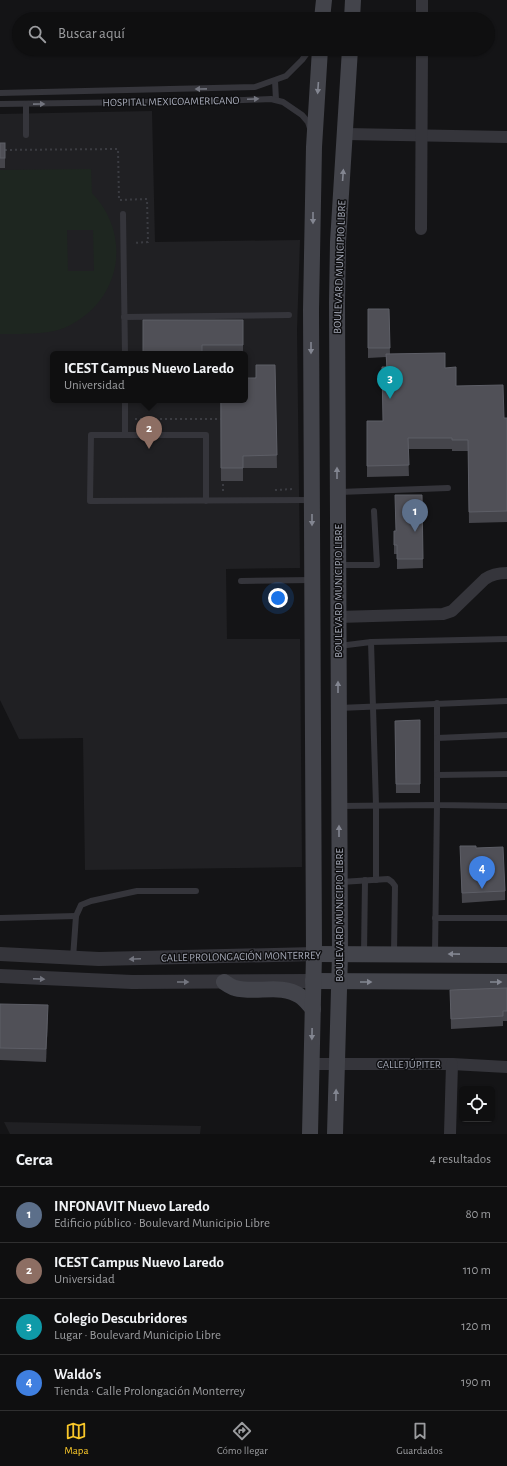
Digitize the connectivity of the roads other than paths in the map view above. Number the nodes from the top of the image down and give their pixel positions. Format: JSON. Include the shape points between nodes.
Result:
{"nodes":[{"id":1,"x":353,"y":0,"type":"edge"},
{"id":2,"x":422,"y":0,"type":"edge"},
{"id":3,"x":352,"y":12,"type":"edge"},
{"id":4,"x":422,"y":12,"type":"edge"},
{"id":5,"x":305,"y":56,"type":"edge"},
{"id":6,"x":320,"y":56,"type":"edge"},
{"id":7,"x":350,"y":56,"type":"edge"},
{"id":8,"x":422,"y":56,"type":"edge"},
{"id":9,"x":275,"y":81,"type":"junction"},
{"id":10,"x":140,"y":90,"type":"junction"},
{"id":11,"x":0,"y":93,"type":"edge"},
{"id":12,"x":276,"y":100,"type":"junction"},
{"id":13,"x":139,"y":102,"type":"junction"},
{"id":14,"x":0,"y":104,"type":"edge"},
{"id":15,"x":26,"y":104,"type":"junction"},
{"id":16,"x":346,"y":134,"type":"junction"},
{"id":17,"x":26,"y":135,"type":"dead end"},
{"id":18,"x":421,"y":136,"type":"junction"},
{"id":19,"x":507,"y":137,"type":"edge"},
{"id":20,"x":314,"y":147,"type":"junction"},
{"id":21,"x":123,"y":214,"type":"dead end"},
{"id":22,"x":421,"y":229,"type":"dead end"},
{"id":23,"x":313,"y":240,"type":"junction"},
{"id":24,"x":338,"y":242,"type":"junction"},
{"id":25,"x":289,"y":315,"type":"dead end"},
{"id":26,"x":124,"y":317,"type":"junction"},
{"id":27,"x":125,"y":351,"type":"edge"},
{"id":28,"x":125,"y":403,"type":"edge"},
{"id":29,"x":126,"y":435,"type":"junction"},
{"id":30,"x":448,"y":488,"type":"dead end"},
{"id":31,"x":337,"y":492,"type":"junction"},
{"id":32,"x":312,"y":500,"type":"junction"},
{"id":33,"x":206,"y":501,"type":"junction"},
{"id":34,"x":374,"y":511,"type":"dead end"},
{"id":35,"x":338,"y":546,"type":"junction"},
{"id":36,"x":312,"y":547,"type":"junction"},
{"id":37,"x":338,"y":566,"type":"junction"},
{"id":38,"x":507,"y":573,"type":"edge"},
{"id":39,"x":312,"y":580,"type":"junction"},
{"id":40,"x":241,"y":581,"type":"dead end"},
{"id":41,"x":338,"y":617,"type":"junction"},
{"id":42,"x":507,"y":639,"type":"edge"},
{"id":43,"x":371,"y":642,"type":"junction"},
{"id":44,"x":338,"y":646,"type":"junction"},
{"id":45,"x":507,"y":701,"type":"edge"},
{"id":46,"x":437,"y":704,"type":"junction"},
{"id":47,"x":372,"y":706,"type":"junction"},
{"id":48,"x":313,"y":708,"type":"junction"},
{"id":49,"x":339,"y":708,"type":"junction"},
{"id":50,"x":507,"y":735,"type":"edge"},
{"id":51,"x":437,"y":738,"type":"junction"},
{"id":52,"x":507,"y":774,"type":"edge"},
{"id":53,"x":437,"y":775,"type":"junction"},
{"id":54,"x":376,"y":805,"type":"junction"},
{"id":55,"x":437,"y":805,"type":"junction"},
{"id":56,"x":339,"y":806,"type":"junction"},
{"id":57,"x":507,"y":806,"type":"edge"},
{"id":58,"x":365,"y":880,"type":"junction"},
{"id":59,"x":376,"y":880,"type":"junction"},
{"id":60,"x":340,"y":882,"type":"junction"},
{"id":61,"x":196,"y":891,"type":"dead end"},
{"id":62,"x":76,"y":916,"type":"junction"},
{"id":63,"x":0,"y":918,"type":"edge"},
{"id":64,"x":435,"y":918,"type":"junction"},
{"id":65,"x":507,"y":918,"type":"edge"},
{"id":66,"x":394,"y":953,"type":"junction"},
{"id":67,"x":435,"y":953,"type":"junction"},
{"id":68,"x":0,"y":954,"type":"edge"},
{"id":69,"x":314,"y":954,"type":"junction"},
{"id":70,"x":340,"y":954,"type":"junction"},
{"id":71,"x":364,"y":954,"type":"junction"},
{"id":72,"x":507,"y":955,"type":"edge"},
{"id":73,"x":73,"y":958,"type":"junction"},
{"id":74,"x":0,"y":976,"type":"edge"},
{"id":75,"x":313,"y":981,"type":"junction"},
{"id":76,"x":224,"y":982,"type":"junction"},
{"id":77,"x":339,"y":982,"type":"junction"},
{"id":78,"x":507,"y":982,"type":"edge"},
{"id":79,"x":313,"y":1009,"type":"junction"},
{"id":80,"x":312,"y":1064,"type":"junction"},
{"id":81,"x":337,"y":1064,"type":"junction"},
{"id":82,"x":452,"y":1064,"type":"junction"},
{"id":83,"x":507,"y":1066,"type":"edge"},
{"id":84,"x":310,"y":1134,"type":"edge"},
{"id":85,"x":335,"y":1134,"type":"edge"},
{"id":86,"x":450,"y":1134,"type":"edge"}],
"edges":[{"from":1,"to":3,"type":"main road"},
{"from":2,"to":4,"type":"street"},
{"from":5,"to":9,"type":"lane","name":"HOSPITAL MEXICOAMERICANO","via":[[286,76]]},
{"from":6,"to":20,"type":"main road","one_way":true},
{"from":7,"to":16,"type":"main road","name":"BOULEVARD MUNICIPIO LIBRE"},
{"from":8,"to":18,"type":"street"},
{"from":9,"to":10,"type":"lane","name":"HOSPITAL MEXICOAMERICANO","one_way":true,"via":[[255,87]]},
{"from":9,"to":12,"type":"lane"},
{"from":10,"to":11,"type":"lane","name":"HOSPITAL MEXICOAMERICANO"},
{"from":10,"to":13,"type":"lane"},
{"from":13,"to":12,"type":"lane","name":"HOSPITAL MEXICOAMERICANO","one_way":true},
{"from":12,"to":20,"type":"lane","name":"HOSPITAL MEXICOAMERICANO","via":[[302,114],[308,122]]},
{"from":15,"to":13,"type":"lane","name":"HOSPITAL MEXICOAMERICANO","one_way":true},
{"from":14,"to":15,"type":"lane","name":"HOSPITAL MEXICOAMERICANO"},
{"from":15,"to":17,"type":"lane"},
{"from":16,"to":18,"type":"street"},
{"from":24,"to":16,"type":"main road","name":"BOULEVARD MUNICIPIO LIBRE","one_way":true},
{"from":18,"to":19,"type":"street"},
{"from":18,"to":22,"type":"street"},
{"from":20,"to":23,"type":"main road","one_way":true},
{"from":21,"to":26,"type":"lane"},
{"from":23,"to":24,"type":"main road"},
{"from":23,"to":32,"type":"main road","one_way":true},
{"from":31,"to":24,"type":"main road","name":"BOULEVARD MUNICIPIO LIBRE","one_way":true},
{"from":25,"to":26,"type":"lane"},
{"from":26,"to":27,"type":"lane"},
{"from":28,"to":29,"type":"lane"},
{"from":29,"to":33,"type":"lane","via":[[206,435]]},
{"from":29,"to":33,"type":"lane","via":[[91,435],[90,502]]},
{"from":30,"to":31,"type":"lane"},
{"from":31,"to":35,"type":"main road","name":"BOULEVARD MUNICIPIO LIBRE"},
{"from":32,"to":33,"type":"lane"},
{"from":32,"to":36,"type":"main road","one_way":true},
{"from":34,"to":37,"type":"lane","via":[[377,565]]},
{"from":35,"to":36,"type":"main road"},
{"from":35,"to":37,"type":"main road","name":"BOULEVARD MUNICIPIO LIBRE"},
{"from":36,"to":39,"type":"main road"},
{"from":37,"to":41,"type":"main road","name":"BOULEVARD MUNICIPIO LIBRE"},
{"from":38,"to":41,"type":"street","via":[[491,575],[452,611],[443,614]]},
{"from":39,"to":40,"type":"lane"},
{"from":39,"to":48,"type":"main road"},
{"from":41,"to":44,"type":"main road","name":"BOULEVARD MUNICIPIO LIBRE"},
{"from":42,"to":43,"type":"lane"},
{"from":43,"to":44,"type":"lane"},
{"from":43,"to":47,"type":"lane"},
{"from":49,"to":44,"type":"main road","name":"BOULEVARD MUNICIPIO LIBRE","one_way":true},
{"from":45,"to":46,"type":"lane"},
{"from":46,"to":47,"type":"lane"},
{"from":46,"to":51,"type":"lane"},
{"from":47,"to":49,"type":"lane"},
{"from":47,"to":54,"type":"lane"},
{"from":48,"to":49,"type":"main road"},
{"from":48,"to":69,"type":"main road"},
{"from":49,"to":56,"type":"main road","name":"BOULEVARD MUNICIPIO LIBRE"},
{"from":50,"to":51,"type":"lane"},
{"from":51,"to":53,"type":"lane"},
{"from":52,"to":53,"type":"lane"},
{"from":53,"to":55,"type":"lane"},
{"from":54,"to":55,"type":"lane"},
{"from":54,"to":56,"type":"lane"},
{"from":54,"to":59,"type":"lane"},
{"from":55,"to":57,"type":"lane"},
{"from":55,"to":64,"type":"lane"},
{"from":60,"to":56,"type":"main road","name":"BOULEVARD MUNICIPIO LIBRE","one_way":true},
{"from":58,"to":59,"type":"lane"},
{"from":58,"to":60,"type":"lane"},
{"from":58,"to":71,"type":"lane"},
{"from":59,"to":66,"type":"lane","via":[[388,879],[395,886]]},
{"from":60,"to":70,"type":"main road","name":"BOULEVARD MUNICIPIO LIBRE"},
{"from":61,"to":62,"type":"lane","via":[[137,890],[81,905]]},
{"from":62,"to":63,"type":"lane"},
{"from":62,"to":73,"type":"lane"},
{"from":64,"to":65,"type":"lane"},
{"from":64,"to":67,"type":"lane"},
{"from":66,"to":67,"type":"main road","name":"CALLE PROLONGACIÓN MONTERREY"},
{"from":66,"to":71,"type":"main road","name":"CALLE PROLONGACIÓN MONTERREY"},
{"from":72,"to":67,"type":"main road","name":"CALLE PROLONGACIÓN MONTERREY","one_way":true},
{"from":68,"to":73,"type":"street","name":"CALLE PROLONGACIÓN MONTERREY"},
{"from":69,"to":70,"type":"main road","name":"CALLE PROLONGACIÓN MONTERREY"},
{"from":69,"to":73,"type":"street","name":"CALLE PROLONGACIÓN MONTERREY","one_way":true},
{"from":69,"to":75,"type":"main road"},
{"from":70,"to":71,"type":"main road","name":"CALLE PROLONGACIÓN MONTERREY"},
{"from":70,"to":77,"type":"main road","name":"BOULEVARD MUNICIPIO LIBRE"},
{"from":74,"to":76,"type":"street","one_way":true,"via":[[132,982]]},
{"from":75,"to":76,"type":"street"},
{"from":75,"to":77,"type":"main road"},
{"from":75,"to":79,"type":"main road"},
{"from":76,"to":79,"type":"main road","via":[[234,988],[294,992],[302,996]]},
{"from":77,"to":78,"type":"main road","one_way":true},
{"from":77,"to":81,"type":"main road","name":"BOULEVARD MUNICIPIO LIBRE"},
{"from":79,"to":80,"type":"main road","one_way":true},
{"from":80,"to":81,"type":"street","name":"CALLE JÚPITER"},
{"from":80,"to":84,"type":"main road"},
{"from":81,"to":82,"type":"street","name":"CALLE JÚPITER"},
{"from":85,"to":81,"type":"main road","name":"BOULEVARD MUNICIPIO LIBRE","one_way":true},
{"from":82,"to":83,"type":"street","name":"CALLE JÚPITER"},
{"from":82,"to":86,"type":"street"}]}
